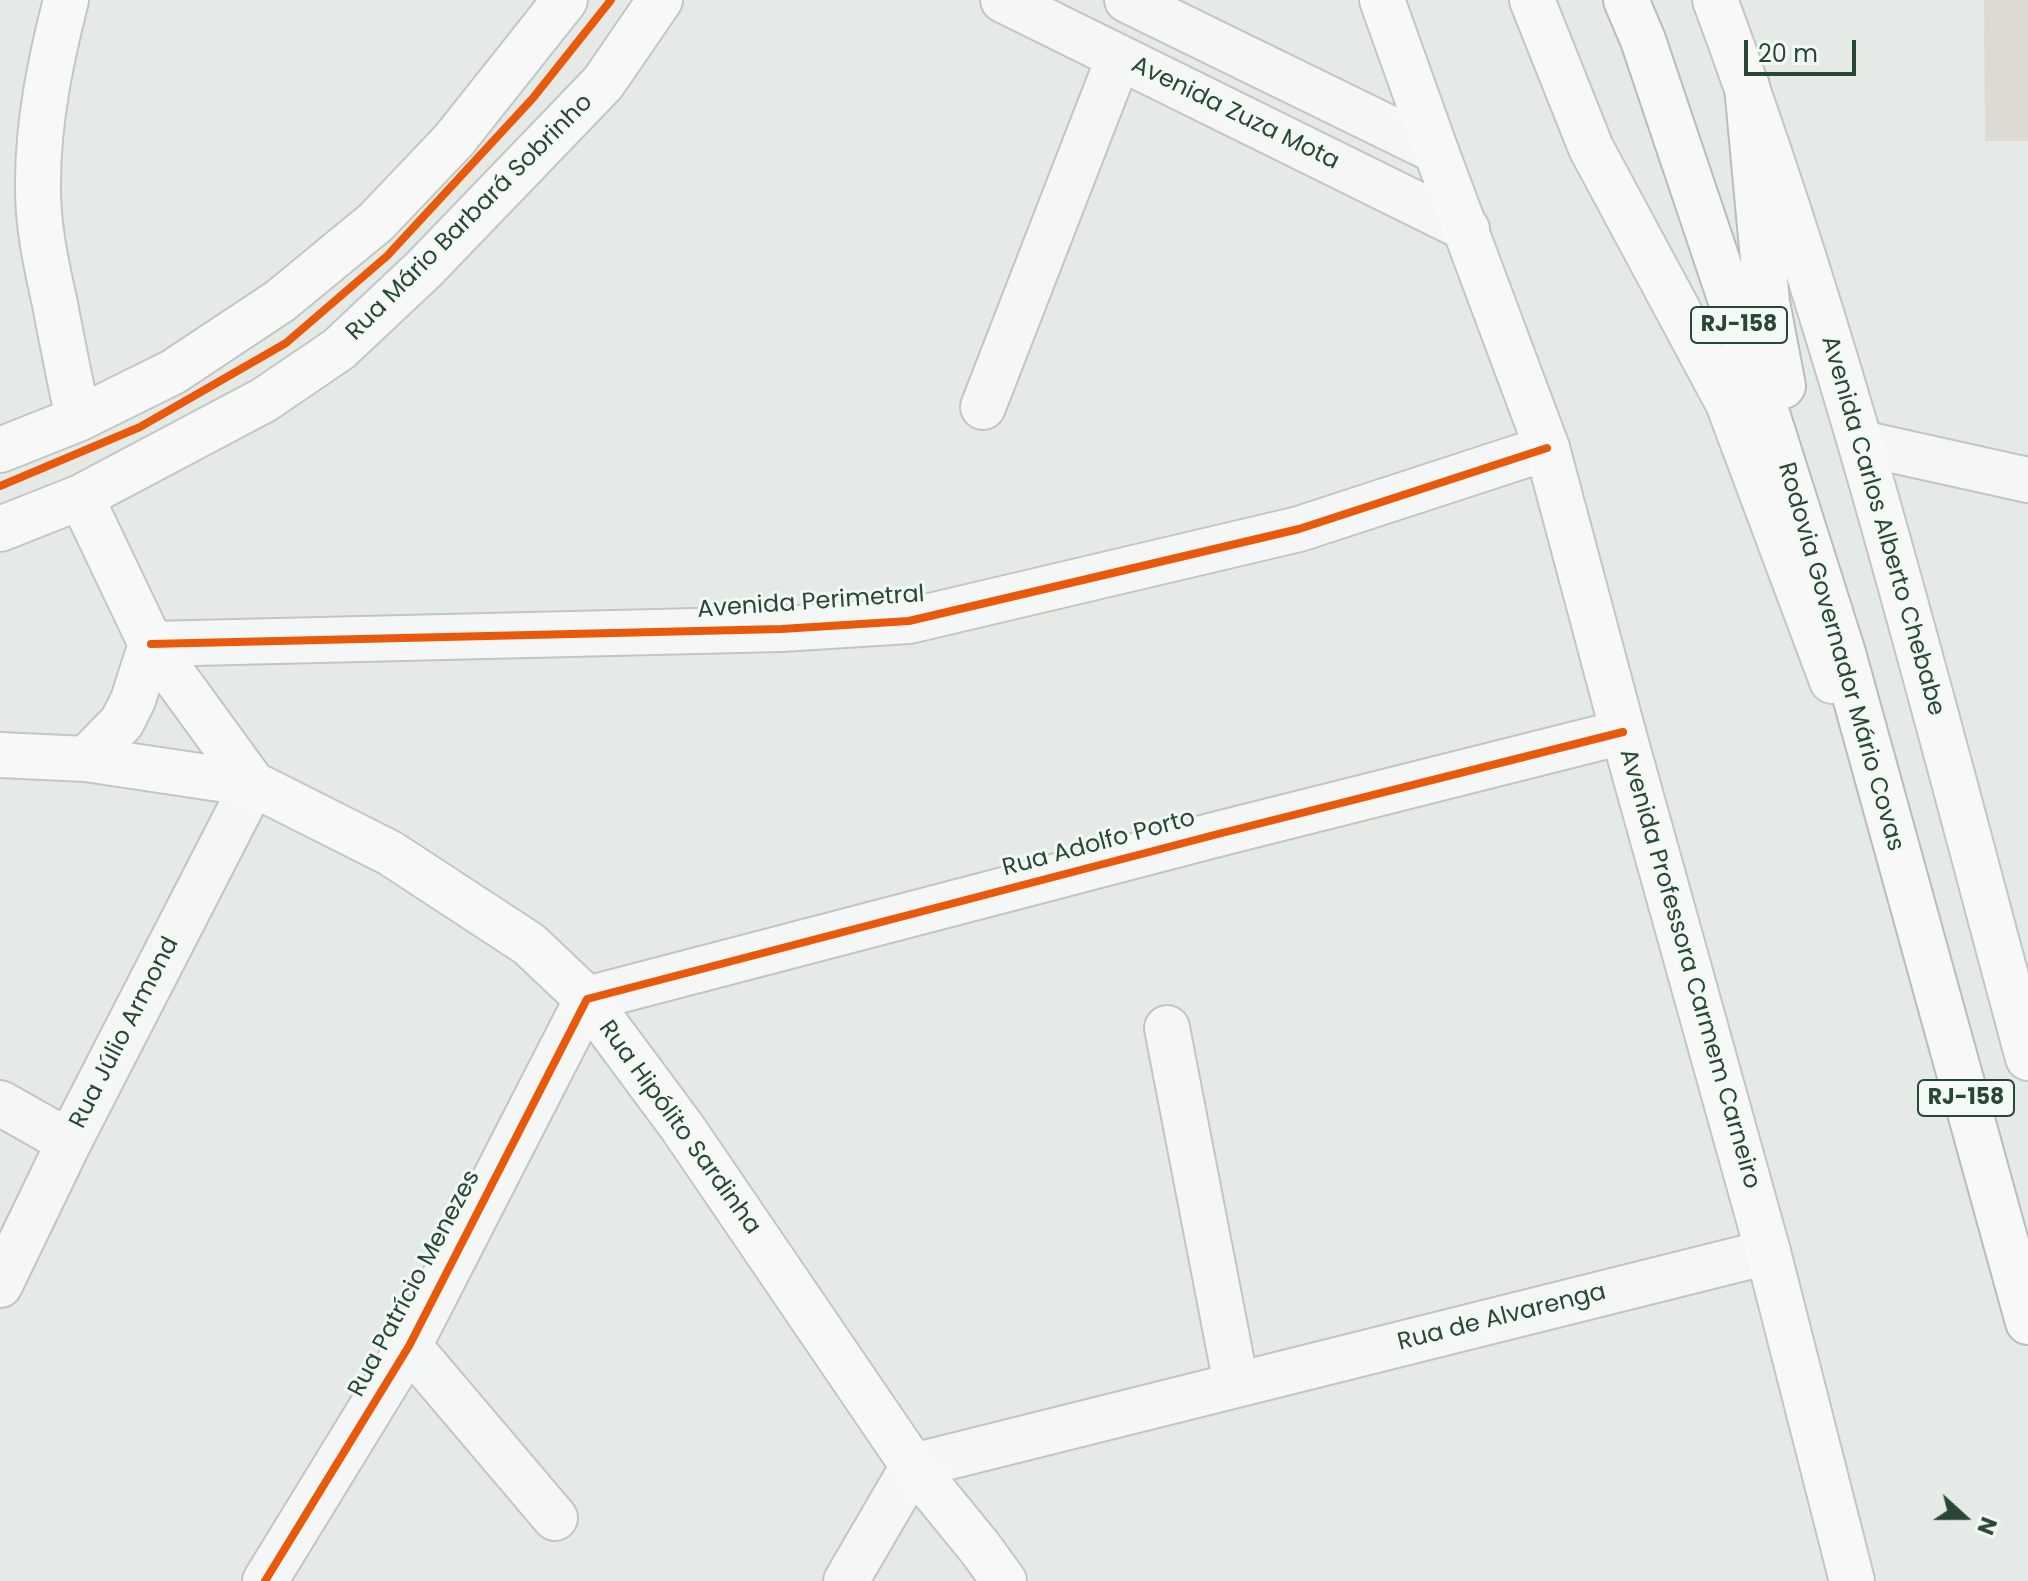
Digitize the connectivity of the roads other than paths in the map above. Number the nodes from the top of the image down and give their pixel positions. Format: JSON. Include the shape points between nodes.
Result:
{"nodes":[{"id":1,"x":66,"y":0,"type":"edge"},
{"id":2,"x":565,"y":0,"type":"edge"},
{"id":3,"x":660,"y":0,"type":"edge"},
{"id":4,"x":1003,"y":0,"type":"edge"},
{"id":5,"x":1127,"y":0,"type":"edge"},
{"id":6,"x":1382,"y":0,"type":"edge"},
{"id":7,"x":1532,"y":0,"type":"edge"},
{"id":8,"x":1626,"y":0,"type":"edge"},
{"id":9,"x":1715,"y":0,"type":"edge"},
{"id":10,"x":1119,"y":57,"type":"junction"},
{"id":11,"x":1747,"y":86,"type":"junction"},
{"id":12,"x":1436,"y":151,"type":"junction"},
{"id":13,"x":1467,"y":229,"type":"junction"},
{"id":14,"x":983,"y":407,"type":"dead end"},
{"id":15,"x":78,"y":419,"type":"junction"},
{"id":16,"x":1861,"y":443,"type":"junction"},
{"id":17,"x":1547,"y":448,"type":"junction"},
{"id":18,"x":0,"y":450,"type":"edge"},
{"id":19,"x":2028,"y":480,"type":"edge"},
{"id":20,"x":81,"y":497,"type":"junction"},
{"id":21,"x":0,"y":529,"type":"edge"},
{"id":22,"x":151,"y":644,"type":"junction"},
{"id":23,"x":1843,"y":653,"type":"junction"},
{"id":24,"x":1623,"y":732,"type":"junction"},
{"id":25,"x":0,"y":755,"type":"edge"},
{"id":26,"x":86,"y":759,"type":"junction"},
{"id":27,"x":253,"y":784,"type":"junction"},
{"id":28,"x":1904,"y":874,"type":"junction"},
{"id":29,"x":587,"y":999,"type":"junction"},
{"id":30,"x":1167,"y":1028,"type":"dead end"},
{"id":31,"x":2028,"y":1058,"type":"edge"},
{"id":32,"x":0,"y":1103,"type":"edge"},
{"id":33,"x":69,"y":1142,"type":"junction"},
{"id":34,"x":1768,"y":1252,"type":"junction"},
{"id":35,"x":0,"y":1285,"type":"edge"},
{"id":36,"x":2028,"y":1322,"type":"edge"},
{"id":37,"x":409,"y":1346,"type":"junction"},
{"id":38,"x":1236,"y":1384,"type":"junction"},
{"id":39,"x":913,"y":1466,"type":"junction"},
{"id":40,"x":555,"y":1518,"type":"dead end"},
{"id":41,"x":265,"y":1581,"type":"edge"},
{"id":42,"x":846,"y":1581,"type":"edge"},
{"id":43,"x":1004,"y":1581,"type":"edge"},
{"id":44,"x":1852,"y":1581,"type":"edge"}],
"edges":[{"from":1,"to":15,"type":"main road","via":[[47,88],[37,181],[46,262]]},
{"from":2,"to":15,"type":"main road","via":[[454,140],[376,222],[280,301],[173,372]]},
{"from":3,"to":20,"type":"main road","name":"Rua Mário Barbará Sobrinho","via":[[603,83],[339,349],[264,400]]},
{"from":4,"to":10,"type":"street","name":"Avenida Zuza Mota"},
{"from":5,"to":12,"type":"street"},
{"from":6,"to":12,"type":"main road","name":"Avenida Professora Carmem Carneiro"},
{"from":7,"to":28,"type":"main road","via":[[1591,148],[1728,403]]},
{"from":8,"to":23,"type":"main road","name":"Rodovia Governador Mário Covas","number":"RJ-158","via":[[1737,319]]},
{"from":9,"to":11,"type":"main road","name":"Avenida Carlos Alberto Chebabe"},
{"from":10,"to":13,"type":"street","name":"Avenida Zuza Mota"},
{"from":10,"to":14,"type":"street"},
{"from":11,"to":16,"type":"main road","name":"Avenida Carlos Alberto Chebabe"},
{"from":11,"to":23,"type":"main road","via":[[1767,302],[1809,524]]},
{"from":12,"to":13,"type":"main road","name":"Avenida Professora Carmem Carneiro"},
{"from":13,"to":17,"type":"main road","name":"Avenida Professora Carmem Carneiro"},
{"from":15,"to":18,"type":"main road"},
{"from":16,"to":19,"type":"street"},
{"from":16,"to":31,"type":"main road","name":"Avenida Carlos Alberto Chebabe"},
{"from":17,"to":22,"type":"street","name":"Avenida Perimetral","via":[[1299,529],[909,621],[781,629]]},
{"from":17,"to":24,"type":"main road","name":"Avenida Professora Carmem Carneiro"},
{"from":20,"to":21,"type":"main road","name":"Rua Mário Barbará Sobrinho"},
{"from":20,"to":22,"type":"main road","name":"Rua Hipólito Sardinha"},
{"from":22,"to":26,"type":"main road","via":[[122,722]]},
{"from":22,"to":27,"type":"main road","name":"Rua Hipólito Sardinha"},
{"from":23,"to":28,"type":"main road","name":"Rodovia Governador Mário Covas","number":"RJ-158"},
{"from":24,"to":29,"type":"street","name":"Rua Adolfo Porto"},
{"from":24,"to":34,"type":"main road","name":"Avenida Professora Carmem Carneiro"},
{"from":25,"to":26,"type":"main road","name":"Rua Hipólito Sardinha"},
{"from":26,"to":27,"type":"main road","name":"Rua Hipólito Sardinha"},
{"from":27,"to":29,"type":"main road","name":"Rua Hipólito Sardinha","via":[[390,853],[529,944]]},
{"from":27,"to":33,"type":"street","name":"Rua Júlio Armond"},
{"from":28,"to":36,"type":"main road","name":"Rodovia Governador Mário Covas","number":"RJ-158"},
{"from":29,"to":37,"type":"street","name":"Rua Patrício Menezes"},
{"from":29,"to":39,"type":"main road","name":"Rua Hipólito Sardinha","via":[[682,1127]]},
{"from":30,"to":38,"type":"street"},
{"from":32,"to":33,"type":"street"},
{"from":33,"to":35,"type":"street","name":"Rua Júlio Armond"},
{"from":34,"to":38,"type":"street","name":"Rua de Alvarenga"},
{"from":34,"to":44,"type":"main road","name":"Avenida Professora Carmem Carneiro"},
{"from":37,"to":40,"type":"street"},
{"from":37,"to":41,"type":"street","name":"Rua Patrício Menezes"},
{"from":38,"to":39,"type":"street","name":"Rua de Alvarenga"},
{"from":39,"to":42,"type":"street"},
{"from":39,"to":43,"type":"main road","name":"Rua Hipólito Sardinha"}]}
